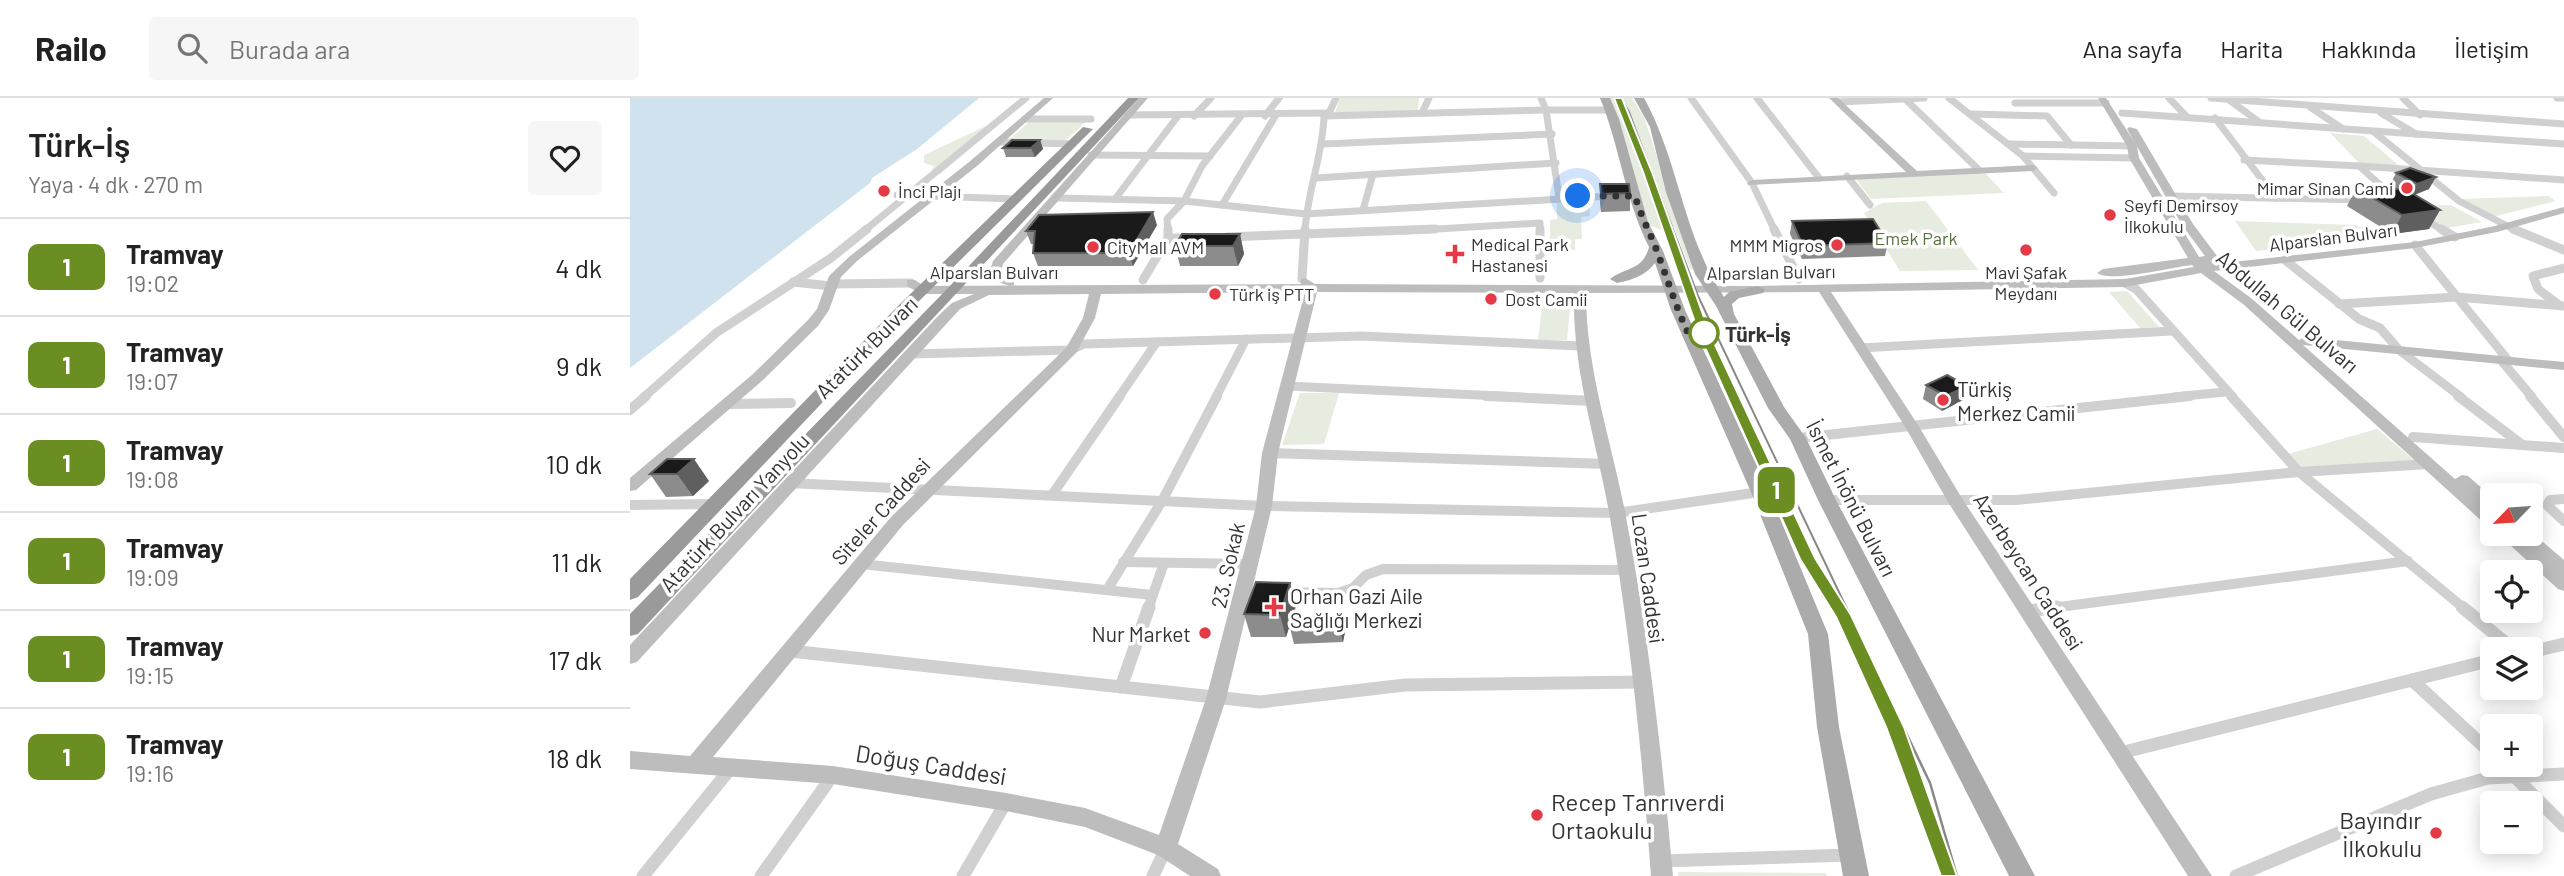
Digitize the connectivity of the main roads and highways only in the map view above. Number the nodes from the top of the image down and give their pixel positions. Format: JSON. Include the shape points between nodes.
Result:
{"nodes":[{"id":1,"x":1049,"y":98,"type":"edge"},
{"id":2,"x":1118,"y":98,"type":"edge"},
{"id":3,"x":1134,"y":98,"type":"edge"},
{"id":4,"x":1144,"y":98,"type":"edge"},
{"id":5,"x":1639,"y":98,"type":"edge"},
{"id":6,"x":1836,"y":100,"type":"edge"},
{"id":7,"x":2106,"y":100,"type":"edge"},
{"id":8,"x":1608,"y":104,"type":"edge"},
{"id":9,"x":2033,"y":168,"type":"road end"},
{"id":10,"x":1913,"y":173,"type":"junction"},
{"id":11,"x":1752,"y":183,"type":"road end"},
{"id":12,"x":2564,"y":201,"type":"edge"},
{"id":13,"x":2564,"y":210,"type":"edge"},
{"id":14,"x":2501,"y":223,"type":"junction"},
{"id":15,"x":2450,"y":235,"type":"junction"},
{"id":16,"x":2182,"y":243,"type":"junction"},
{"id":17,"x":1655,"y":247,"type":"junction"},
{"id":18,"x":2194,"y":260,"type":"junction"},
{"id":19,"x":2212,"y":265,"type":"junction"},
{"id":20,"x":2154,"y":273,"type":"junction"},
{"id":21,"x":1010,"y":282,"type":"junction"},
{"id":22,"x":1307,"y":284,"type":"junction"},
{"id":23,"x":1615,"y":284,"type":"junction"},
{"id":24,"x":921,"y":285,"type":"junction"},
{"id":25,"x":1668,"y":285,"type":"junction"},
{"id":26,"x":1709,"y":285,"type":"junction"},
{"id":27,"x":957,"y":286,"type":"junction"},
{"id":28,"x":1580,"y":289,"type":"junction"},
{"id":29,"x":1823,"y":289,"type":"junction"},
{"id":30,"x":1096,"y":290,"type":"junction"},
{"id":31,"x":1758,"y":290,"type":"junction"},
{"id":32,"x":996,"y":291,"type":"junction"},
{"id":33,"x":2247,"y":301,"type":"junction"},
{"id":34,"x":1678,"y":310,"type":"junction"},
{"id":35,"x":1727,"y":314,"type":"junction"},
{"id":36,"x":2305,"y":341,"type":"junction"},
{"id":37,"x":2564,"y":366,"type":"edge"},
{"id":38,"x":833,"y":412,"type":"junction"},
{"id":39,"x":793,"y":478,"type":"junction"},
{"id":40,"x":630,"y":486,"type":"edge"},
{"id":41,"x":2480,"y":496,"type":"edge"},
{"id":42,"x":2480,"y":510,"type":"edge"},
{"id":43,"x":2520,"y":546,"type":"edge"},
{"id":44,"x":2537,"y":546,"type":"edge"},
{"id":45,"x":2564,"y":570,"type":"edge"},
{"id":46,"x":2564,"y":585,"type":"edge"},
{"id":47,"x":630,"y":592,"type":"edge"},
{"id":48,"x":630,"y":628,"type":"edge"},
{"id":49,"x":630,"y":657,"type":"edge"},
{"id":50,"x":630,"y":760,"type":"edge"},
{"id":51,"x":695,"y":764,"type":"junction"},
{"id":52,"x":1166,"y":848,"type":"junction"},
{"id":53,"x":1662,"y":869,"type":"edge"},
{"id":54,"x":1210,"y":876,"type":"edge"},
{"id":55,"x":1856,"y":876,"type":"edge"},
{"id":56,"x":2022,"y":876,"type":"edge"},
{"id":57,"x":2201,"y":876,"type":"edge"}],
"edges":[{"from":1,"to":40,"type":"main road","via":[[853,259],[835,276],[823,310],[813,323],[728,404]]},
{"from":2,"to":24,"type":"highway","name":"Atatürk Bulvarı"},
{"from":3,"to":27,"type":"highway","name":"Atatürk Bulvarı"},
{"from":4,"to":21,"type":"main road","via":[[997,263],[994,276]]},
{"from":5,"to":26,"type":"main road","name":"İsmet İnönü Bulvarı","via":[[1655,127],[1688,239]]},
{"from":6,"to":10,"type":"main road"},
{"from":7,"to":16,"type":"main road","name":"Abdullah Gül Bulvarı"},
{"from":7,"to":19,"type":"main road","name":"Abdullah Gül Bulvarı","via":[[2122,113]]},
{"from":8,"to":17,"type":"main road","via":[[1643,222]]},
{"from":9,"to":10,"type":"main road"},
{"from":10,"to":11,"type":"main road"},
{"from":12,"to":14,"type":"main road","name":"Alparslan Bulvarı"},
{"from":13,"to":14,"type":"main road","name":"Alparslan Bulvarı"},
{"from":14,"to":15,"type":"main road","name":"Alparslan Bulvarı"},
{"from":15,"to":19,"type":"main road","name":"Alparslan Bulvarı"},
{"from":15,"to":19,"type":"main road","name":"Alparslan Bulvarı","via":[[2415,245]]},
{"from":16,"to":18,"type":"main road","name":"Abdullah Gül Bulvarı"},
{"from":16,"to":20,"type":"main road","via":[[2176,255]]},
{"from":17,"to":23,"type":"main road","via":[[1654,257],[1643,270]]},
{"from":17,"to":25,"type":"main road"},
{"from":18,"to":19,"type":"main road","name":"Abdullah Gül Bulvarı"},
{"from":18,"to":20,"type":"main road","name":"Alparslan Bulvarı"},
{"from":19,"to":20,"type":"main road","name":"Alparslan Bulvarı"},
{"from":19,"to":33,"type":"main road","name":"Abdullah Gül Bulvarı"},
{"from":19,"to":36,"type":"main road","name":"Abdullah Gül Bulvarı"},
{"from":20,"to":26,"type":"main road","name":"Alparslan Bulvarı","via":[[1799,279]]},
{"from":20,"to":29,"type":"main road","name":"Alparslan Bulvarı","via":[[2125,283]]},
{"from":20,"to":33,"type":"main road","via":[[2203,280]]},
{"from":21,"to":22,"type":"main road","name":"Alparslan Bulvarı"},
{"from":21,"to":27,"type":"main road","name":"Alparslan Bulvarı"},
{"from":22,"to":23,"type":"main road","name":"Alparslan Bulvarı","via":[[1540,278]]},
{"from":22,"to":28,"type":"main road","name":"Alparslan Bulvarı"},
{"from":22,"to":30,"type":"main road","name":"Alparslan Bulvarı"},
{"from":22,"to":52,"type":"main road","name":"23. Sokak","via":[[1299,338],[1270,453],[1265,506],[1249,564],[1251,591]]},
{"from":23,"to":25,"type":"main road","name":"Alparslan Bulvarı"},
{"from":23,"to":28,"type":"main road","name":"Alparslan Bulvarı"},
{"from":23,"to":34,"type":"main road"},
{"from":24,"to":27,"type":"main road","name":"Alparslan Bulvarı"},
{"from":24,"to":47,"type":"highway","name":"Atatürk Bulvarı"},
{"from":25,"to":26,"type":"main road","name":"Alparslan Bulvarı"},
{"from":25,"to":34,"type":"main road"},
{"from":26,"to":31,"type":"main road","name":"Alparslan Bulvarı"},
{"from":26,"to":35,"type":"main road","name":"İsmet İnönü Bulvarı"},
{"from":27,"to":32,"type":"main road","name":"Alparslan Bulvarı"},
{"from":27,"to":38,"type":"highway","name":"Atatürk Bulvarı"},
{"from":28,"to":53,"type":"main road","name":"Lozan Caddesi","via":[[1580,346],[1627,570]]},
{"from":29,"to":31,"type":"main road","name":"Alparslan Bulvarı"},
{"from":29,"to":57,"type":"main road","name":"Azerbeycan Caddesi"},
{"from":30,"to":32,"type":"main road","name":"Alparslan Bulvarı"},
{"from":30,"to":51,"type":"main road","name":"Siteler Caddesi","via":[[1089,317],[1071,350],[929,488]]},
{"from":31,"to":35,"type":"main road","via":[[1730,297],[1725,303]]},
{"from":32,"to":39,"type":"main road","name":"Atatürk Bulvarı Yanyolu","via":[[956,306]]},
{"from":33,"to":42,"type":"main road","name":"Abdullah Gül Bulvarı"},
{"from":34,"to":55,"type":"main road","via":[[1818,634],[1828,727]]},
{"from":35,"to":56,"type":"main road","name":"İsmet İnönü Bulvarı","via":[[1776,408],[1798,438]]},
{"from":36,"to":37,"type":"main road"},
{"from":36,"to":41,"type":"main road","name":"Abdullah Gül Bulvarı"},
{"from":38,"to":39,"type":"main road"},
{"from":38,"to":48,"type":"highway","name":"Atatürk Bulvarı"},
{"from":39,"to":49,"type":"main road","name":"Atatürk Bulvarı Yanyolu"},
{"from":43,"to":46,"type":"main road"},
{"from":44,"to":45,"type":"main road"},
{"from":50,"to":51,"type":"main road","name":"Doğuş Caddesi"},
{"from":51,"to":52,"type":"main road","name":"Doğuş Caddesi","via":[[833,775],[1006,802],[1085,818]]},
{"from":52,"to":54,"type":"main road","name":"Doğuş Caddesi"}]}
